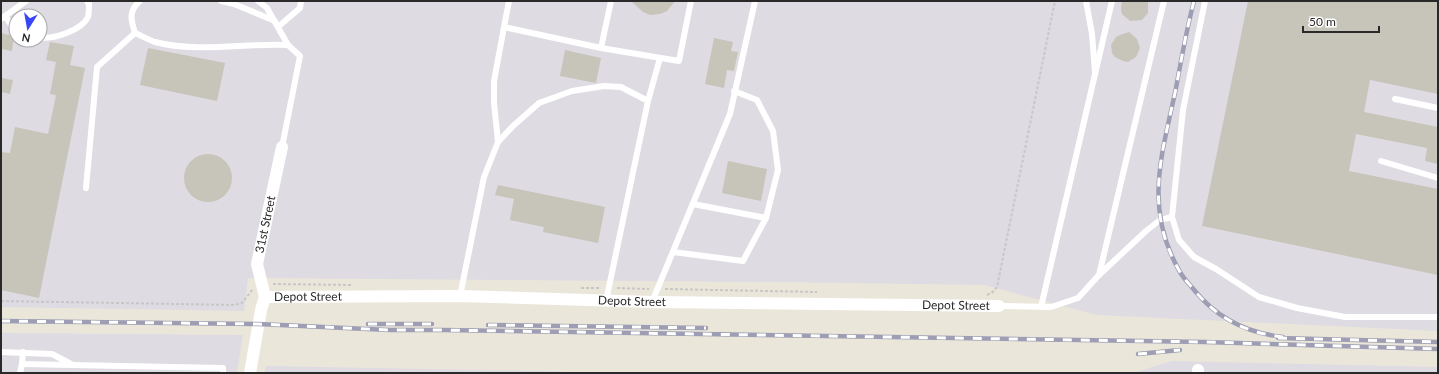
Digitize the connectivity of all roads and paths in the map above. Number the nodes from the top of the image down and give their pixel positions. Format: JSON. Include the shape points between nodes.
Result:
{"nodes":[{"id":1,"x":26,"y":1,"type":"edge"},
{"id":2,"x":140,"y":1,"type":"edge"},
{"id":3,"x":221,"y":1,"type":"edge"},
{"id":4,"x":258,"y":1,"type":"edge"},
{"id":5,"x":302,"y":1,"type":"edge"},
{"id":6,"x":509,"y":1,"type":"edge"},
{"id":7,"x":611,"y":1,"type":"edge"},
{"id":8,"x":691,"y":1,"type":"edge"},
{"id":9,"x":1086,"y":1,"type":"edge"},
{"id":10,"x":1112,"y":1,"type":"edge"},
{"id":11,"x":1164,"y":1,"type":"edge"},
{"id":12,"x":1205,"y":1,"type":"edge"},
{"id":13,"x":89,"y":2,"type":"edge"},
{"id":14,"x":753,"y":3,"type":"edge"},
{"id":15,"x":3,"y":18,"type":"edge"},
{"id":16,"x":277,"y":24,"type":"junction"},
{"id":17,"x":504,"y":27,"type":"junction"},
{"id":18,"x":136,"y":33,"type":"junction"},
{"id":19,"x":48,"y":38,"type":"edge"},
{"id":20,"x":288,"y":45,"type":"junction"},
{"id":21,"x":601,"y":48,"type":"junction"},
{"id":22,"x":660,"y":58,"type":"junction"},
{"id":23,"x":1095,"y":77,"type":"junction"},
{"id":24,"x":734,"y":91,"type":"junction"},
{"id":25,"x":1395,"y":98,"type":"dead end"},
{"id":26,"x":648,"y":101,"type":"junction"},
{"id":27,"x":1438,"y":108,"type":"edge"},
{"id":28,"x":498,"y":142,"type":"junction"},
{"id":29,"x":282,"y":147,"type":"joint"},
{"id":30,"x":1381,"y":161,"type":"dead end"},
{"id":31,"x":1438,"y":178,"type":"edge"},
{"id":32,"x":86,"y":188,"type":"dead end"},
{"id":33,"x":692,"y":204,"type":"junction"},
{"id":34,"x":1172,"y":217,"type":"junction"},
{"id":35,"x":766,"y":218,"type":"junction"},
{"id":36,"x":673,"y":252,"type":"junction"},
{"id":37,"x":1099,"y":275,"type":"junction"},
{"id":38,"x":460,"y":296,"type":"junction"},
{"id":39,"x":265,"y":297,"type":"junction"},
{"id":40,"x":606,"y":301,"type":"junction"},
{"id":41,"x":652,"y":302,"type":"junction"},
{"id":42,"x":999,"y":306,"type":"joint"},
{"id":43,"x":1041,"y":307,"type":"junction"},
{"id":44,"x":1438,"y":317,"type":"edge"},
{"id":45,"x":1,"y":352,"type":"edge"},
{"id":46,"x":23,"y":352,"type":"junction"},
{"id":47,"x":22,"y":364,"type":"junction"},
{"id":48,"x":74,"y":365,"type":"junction"},
{"id":49,"x":20,"y":373,"type":"edge"},
{"id":50,"x":223,"y":373,"type":"edge"},
{"id":51,"x":250,"y":373,"type":"edge"}],
"edges":[{"from":1,"to":15,"type":"lane"},
{"from":2,"to":18,"type":"lane","via":[[135,5],[130,19]]},
{"from":3,"to":16,"type":"lane","via":[[234,4]]},
{"from":4,"to":16,"type":"lane","via":[[267,8]]},
{"from":5,"to":16,"type":"lane","via":[[300,8]]},
{"from":6,"to":17,"type":"lane"},
{"from":7,"to":21,"type":"lane"},
{"from":8,"to":22,"type":"lane","via":[[679,61]]},
{"from":9,"to":23,"type":"lane","via":[[1092,34]]},
{"from":10,"to":23,"type":"lane"},
{"from":11,"to":37,"type":"lane"},
{"from":12,"to":34,"type":"lane","via":[[1183,110]]},
{"from":13,"to":19,"type":"lane","via":[[88,17],[78,26],[66,34]]},
{"from":14,"to":24,"type":"lane"},
{"from":16,"to":20,"type":"lane"},
{"from":17,"to":21,"type":"lane"},
{"from":17,"to":28,"type":"lane","via":[[494,81]]},
{"from":18,"to":20,"type":"lane","via":[[155,42],[190,47]]},
{"from":18,"to":32,"type":"lane","via":[[96,67]]},
{"from":20,"to":29,"type":"lane","via":[[300,56]]},
{"from":21,"to":22,"type":"lane"},
{"from":22,"to":26,"type":"lane"},
{"from":23,"to":43,"type":"lane"},
{"from":24,"to":33,"type":"lane","via":[[730,114]]},
{"from":24,"to":35,"type":"lane","via":[[757,100],[773,131],[778,170]]},
{"from":25,"to":27,"type":"lane"},
{"from":26,"to":28,"type":"lane","via":[[621,87],[604,86],[572,91],[539,103]]},
{"from":26,"to":40,"type":"lane"},
{"from":28,"to":38,"type":"lane","via":[[484,177]]},
{"from":29,"to":39,"type":"street","name":"31st Street","via":[[258,264]]},
{"from":30,"to":31,"type":"lane"},
{"from":33,"to":35,"type":"lane"},
{"from":33,"to":36,"type":"lane"},
{"from":34,"to":37,"type":"lane","via":[[1160,220],[1146,231]]},
{"from":34,"to":44,"type":"lane","via":[[1179,240],[1194,258],[1259,297],[1297,308],[1346,317]]},
{"from":35,"to":36,"type":"lane","via":[[743,261]]},
{"from":36,"to":41,"type":"lane"},
{"from":37,"to":43,"type":"lane","via":[[1078,298],[1051,307]]},
{"from":38,"to":39,"type":"street","name":"Depot Street"},
{"from":38,"to":40,"type":"street","name":"Depot Street"},
{"from":39,"to":51,"type":"street","name":"31st Street"},
{"from":40,"to":41,"type":"street","name":"Depot Street"},
{"from":41,"to":42,"type":"street","name":"Depot Street"},
{"from":42,"to":43,"type":"lane"},
{"from":45,"to":46,"type":"lane"},
{"from":46,"to":47,"type":"lane"},
{"from":46,"to":48,"type":"lane","via":[[52,354]]},
{"from":47,"to":48,"type":"lane"},
{"from":47,"to":49,"type":"lane"},
{"from":48,"to":50,"type":"lane","via":[[223,368]]}]}
